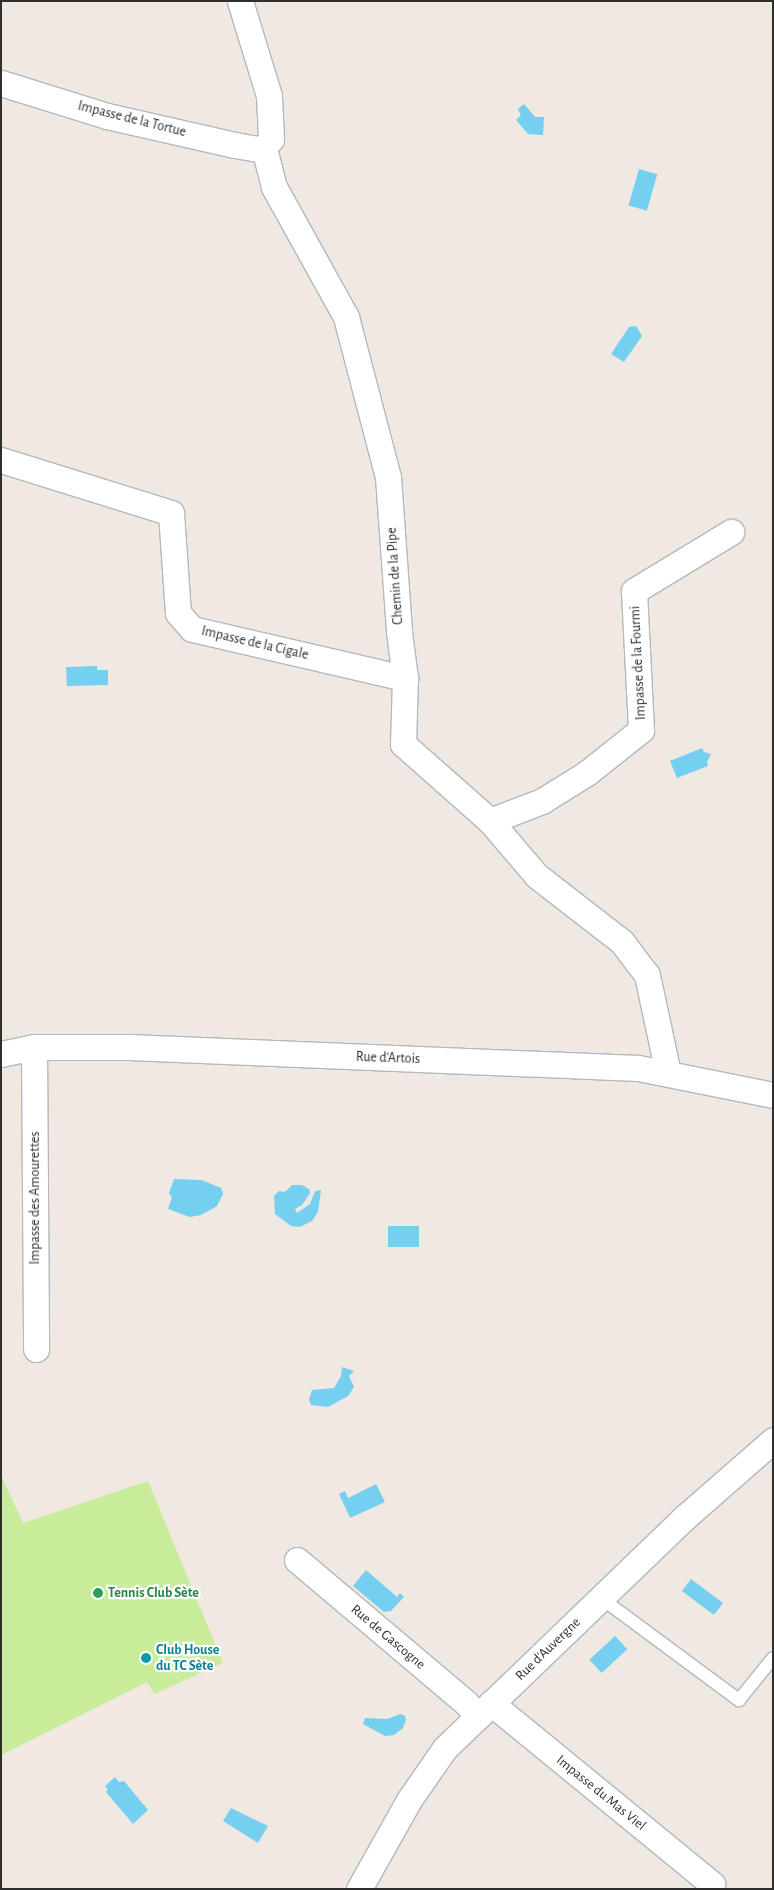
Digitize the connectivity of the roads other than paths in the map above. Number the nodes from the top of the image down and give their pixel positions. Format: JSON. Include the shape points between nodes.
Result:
{"nodes":[{"id":1,"x":240,"y":1,"type":"edge"},
{"id":2,"x":1,"y":83,"type":"edge"},
{"id":3,"x":264,"y":148,"type":"junction"},
{"id":4,"x":1,"y":460,"type":"edge"},
{"id":5,"x":731,"y":532,"type":"dead end"},
{"id":6,"x":405,"y":678,"type":"junction"},
{"id":7,"x":490,"y":821,"type":"junction"},
{"id":8,"x":34,"y":1047,"type":"junction"},
{"id":9,"x":1,"y":1054,"type":"edge"},
{"id":10,"x":668,"y":1073,"type":"junction"},
{"id":11,"x":773,"y":1095,"type":"edge"},
{"id":12,"x":36,"y":1349,"type":"dead end"},
{"id":13,"x":773,"y":1440,"type":"edge"},
{"id":14,"x":297,"y":1560,"type":"dead end"},
{"id":15,"x":601,"y":1598,"type":"junction"},
{"id":16,"x":773,"y":1658,"type":"edge"},
{"id":17,"x":485,"y":1710,"type":"junction"},
{"id":18,"x":712,"y":1884,"type":"dead end"},
{"id":19,"x":359,"y":1889,"type":"edge"}],
"edges":[{"from":1,"to":3,"type":"street","name":"Chemin de la Pipe","via":[[270,96],[270,139]]},
{"from":2,"to":3,"type":"street","name":"Impasse de la Tortue","via":[[107,116]]},
{"from":3,"to":6,"type":"street","name":"Chemin de la Pipe","via":[[274,187],[346,317],[388,477]]},
{"from":4,"to":6,"type":"street","name":"Impasse de la Cigale","via":[[171,513],[178,613],[192,629]]},
{"from":5,"to":7,"type":"street","name":"Impasse de la Fourmi","via":[[634,591],[641,730],[587,773],[542,801]]},
{"from":6,"to":7,"type":"street","name":"Chemin de la Pipe","via":[[403,744]]},
{"from":7,"to":10,"type":"street","name":"Chemin de la Pipe","via":[[537,876],[622,942],[647,975]]},
{"from":8,"to":9,"type":"street","name":"Rue d'Artois"},
{"from":8,"to":10,"type":"street","name":"Rue d'Artois","via":[[638,1068]]},
{"from":8,"to":12,"type":"street","name":"Impasse des Amourettes"},
{"from":10,"to":11,"type":"street","name":"Rue d'Artois"},
{"from":13,"to":15,"type":"street","name":"Rue d'Auvergne","via":[[684,1518]]},
{"from":14,"to":17,"type":"street","name":"Rue de Gascogne","via":[[466,1703]]},
{"from":15,"to":16,"type":"lane","via":[[739,1700]]},
{"from":15,"to":17,"type":"street","name":"Rue d'Auvergne"},
{"from":17,"to":18,"type":"street","name":"Impasse du Mas Viel"},
{"from":17,"to":19,"type":"street","name":"Rue d'Auvergne","via":[[445,1748],[409,1800]]}]}
